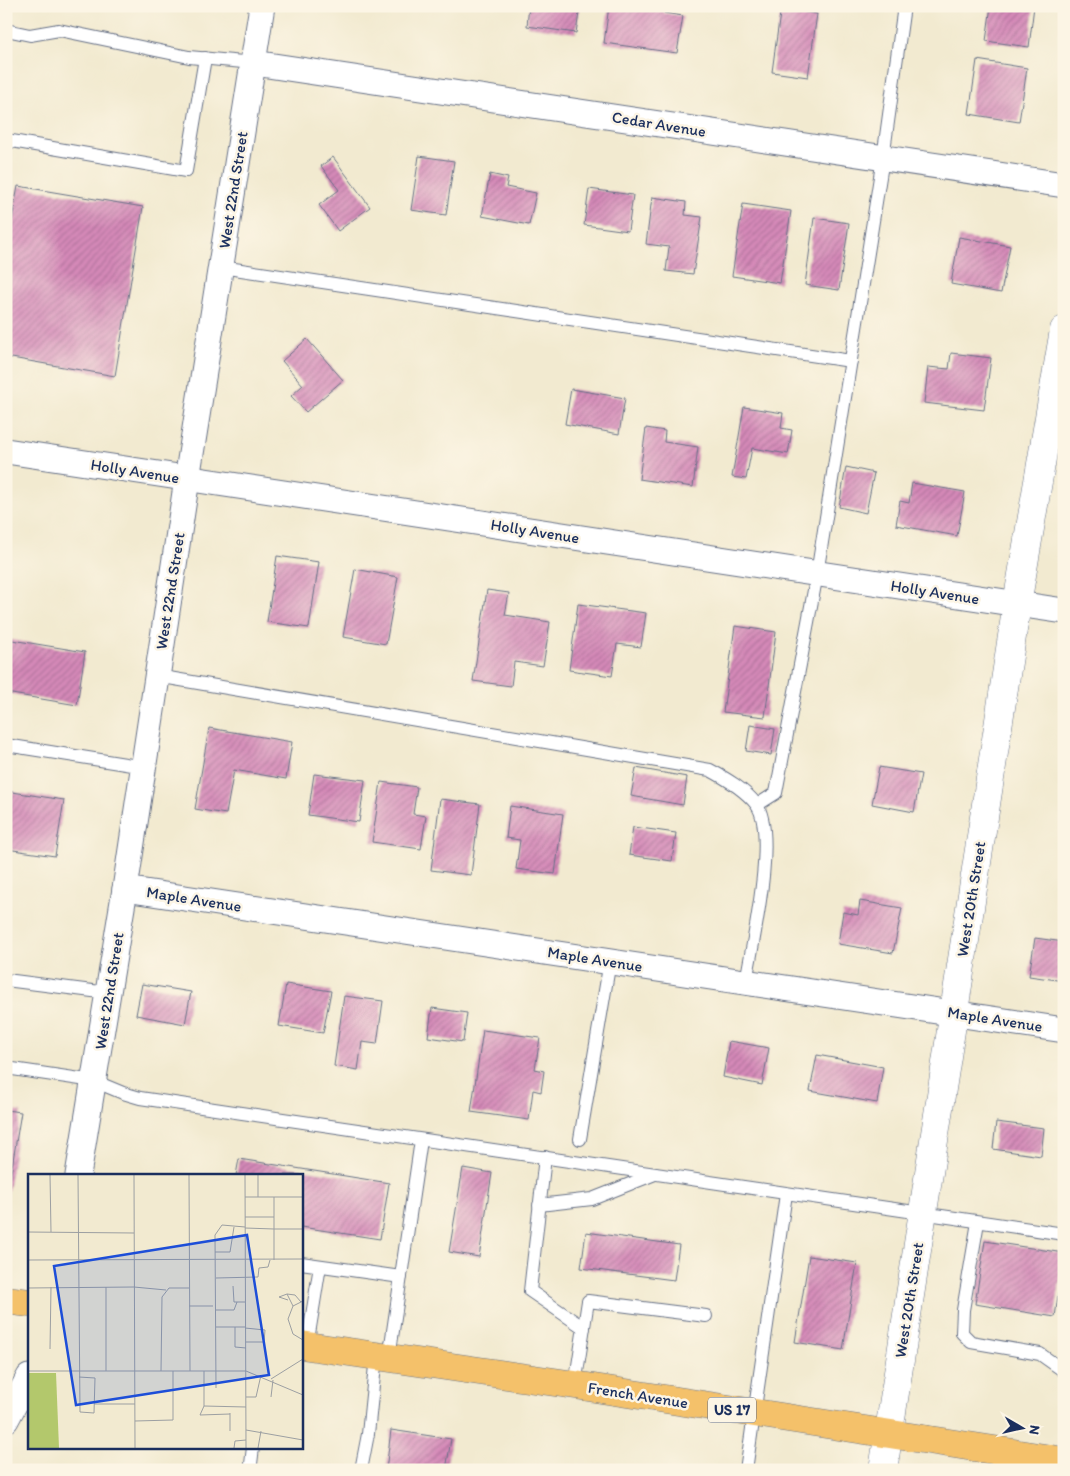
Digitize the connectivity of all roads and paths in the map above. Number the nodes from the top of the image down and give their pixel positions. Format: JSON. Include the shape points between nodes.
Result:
{"nodes":[{"id":1,"x":262,"y":6,"type":"edge"},
{"id":2,"x":904,"y":6,"type":"edge"},
{"id":3,"x":6,"y":30,"type":"edge"},
{"id":4,"x":205,"y":58,"type":"junction"},
{"id":5,"x":254,"y":63,"type":"junction"},
{"id":6,"x":6,"y":140,"type":"edge"},
{"id":7,"x":883,"y":158,"type":"junction"},
{"id":8,"x":1064,"y":185,"type":"edge"},
{"id":9,"x":221,"y":267,"type":"junction"},
{"id":10,"x":1064,"y":330,"type":"edge"},
{"id":11,"x":851,"y":361,"type":"junction"},
{"id":12,"x":6,"y":451,"type":"edge"},
{"id":13,"x":187,"y":479,"type":"junction"},
{"id":14,"x":817,"y":574,"type":"junction"},
{"id":15,"x":1017,"y":604,"type":"junction"},
{"id":16,"x":1064,"y":611,"type":"edge"},
{"id":17,"x":158,"y":676,"type":"junction"},
{"id":18,"x":6,"y":744,"type":"edge"},
{"id":19,"x":144,"y":767,"type":"junction"},
{"id":20,"x":757,"y":805,"type":"junction"},
{"id":21,"x":125,"y":889,"type":"junction"},
{"id":22,"x":610,"y":961,"type":"junction"},
{"id":23,"x":6,"y":980,"type":"edge"},
{"id":24,"x":746,"y":982,"type":"junction"},
{"id":25,"x":108,"y":993,"type":"junction"},
{"id":26,"x":953,"y":1012,"type":"junction"},
{"id":27,"x":1064,"y":1030,"type":"edge"},
{"id":28,"x":6,"y":1068,"type":"edge"},
{"id":29,"x":94,"y":1081,"type":"junction"},
{"id":30,"x":580,"y":1139,"type":"dead end"},
{"id":31,"x":420,"y":1140,"type":"junction"},
{"id":32,"x":545,"y":1157,"type":"junction"},
{"id":33,"x":78,"y":1174,"type":"edge"},
{"id":34,"x":656,"y":1174,"type":"junction"},
{"id":35,"x":786,"y":1194,"type":"junction"},
{"id":36,"x":539,"y":1205,"type":"junction"},
{"id":37,"x":922,"y":1214,"type":"junction"},
{"id":38,"x":978,"y":1222,"type":"junction"},
{"id":39,"x":1064,"y":1234,"type":"edge"},
{"id":40,"x":302,"y":1263,"type":"edge"},
{"id":41,"x":320,"y":1266,"type":"junction"},
{"id":42,"x":401,"y":1277,"type":"junction"},
{"id":43,"x":6,"y":1300,"type":"edge"},
{"id":44,"x":28,"y":1303,"type":"edge"},
{"id":45,"x":706,"y":1316,"type":"dead end"},
{"id":46,"x":584,"y":1328,"type":"junction"},
{"id":47,"x":304,"y":1345,"type":"edge"},
{"id":48,"x":382,"y":1357,"type":"junction"},
{"id":49,"x":1064,"y":1371,"type":"edge"},
{"id":50,"x":28,"y":1379,"type":"edge"},
{"id":51,"x":575,"y":1385,"type":"junction"},
{"id":52,"x":753,"y":1413,"type":"junction"},
{"id":53,"x":7,"y":1418,"type":"edge"},
{"id":54,"x":888,"y":1433,"type":"junction"},
{"id":55,"x":254,"y":1448,"type":"edge"},
{"id":56,"x":1064,"y":1461,"type":"edge"},
{"id":57,"x":252,"y":1470,"type":"edge"},
{"id":58,"x":361,"y":1470,"type":"edge"},
{"id":59,"x":746,"y":1470,"type":"edge"},
{"id":60,"x":883,"y":1470,"type":"edge"}],
"edges":[{"from":1,"to":5,"type":"street","name":"West 22nd Street"},
{"from":2,"to":7,"type":"lane"},
{"from":3,"to":4,"type":"lane","via":[[30,35],[59,30]]},
{"from":4,"to":5,"type":"lane"},
{"from":4,"to":6,"type":"lane","via":[[186,171]]},
{"from":5,"to":7,"type":"street","name":"Cedar Avenue"},
{"from":5,"to":9,"type":"street","name":"West 22nd Street"},
{"from":7,"to":8,"type":"street","name":"Cedar Avenue"},
{"from":7,"to":11,"type":"lane"},
{"from":9,"to":11,"type":"lane"},
{"from":9,"to":13,"type":"street","name":"West 22nd Street"},
{"from":10,"to":15,"type":"street","name":"West 20th Street"},
{"from":11,"to":14,"type":"lane"},
{"from":12,"to":13,"type":"street","name":"Holly Avenue"},
{"from":13,"to":14,"type":"street","name":"Holly Avenue"},
{"from":13,"to":17,"type":"street","name":"West 22nd Street"},
{"from":14,"to":15,"type":"street","name":"Holly Avenue"},
{"from":14,"to":20,"type":"lane","via":[[776,793]]},
{"from":15,"to":16,"type":"street","name":"Holly Avenue"},
{"from":15,"to":26,"type":"street","name":"West 20th Street"},
{"from":17,"to":19,"type":"street","name":"West 22nd Street"},
{"from":17,"to":20,"type":"lane","via":[[710,770],[733,782]]},
{"from":18,"to":19,"type":"lane"},
{"from":19,"to":21,"type":"street","name":"West 22nd Street"},
{"from":20,"to":24,"type":"lane","via":[[765,829],[765,869]]},
{"from":21,"to":22,"type":"street","name":"Maple Avenue"},
{"from":21,"to":25,"type":"street","name":"West 22nd Street"},
{"from":22,"to":24,"type":"street","name":"Maple Avenue"},
{"from":22,"to":30,"type":"lane"},
{"from":23,"to":25,"type":"lane"},
{"from":24,"to":26,"type":"street","name":"Maple Avenue"},
{"from":25,"to":29,"type":"street","name":"West 22nd Street"},
{"from":26,"to":27,"type":"street","name":"Maple Avenue"},
{"from":26,"to":37,"type":"street","name":"West 20th Street"},
{"from":28,"to":29,"type":"lane"},
{"from":29,"to":31,"type":"lane","via":[[140,1098]]},
{"from":29,"to":33,"type":"street","name":"West 22nd Street"},
{"from":31,"to":32,"type":"lane"},
{"from":31,"to":42,"type":"lane"},
{"from":32,"to":34,"type":"lane"},
{"from":32,"to":36,"type":"lane"},
{"from":34,"to":35,"type":"lane"},
{"from":34,"to":36,"type":"lane","via":[[592,1199]]},
{"from":35,"to":37,"type":"lane"},
{"from":35,"to":52,"type":"lane"},
{"from":36,"to":46,"type":"lane","via":[[530,1291]]},
{"from":37,"to":38,"type":"lane"},
{"from":37,"to":54,"type":"street","name":"West 20th Street"},
{"from":38,"to":39,"type":"lane"},
{"from":38,"to":49,"type":"lane","via":[[962,1333],[971,1342],[1040,1354]]},
{"from":40,"to":41,"type":"lane"},
{"from":41,"to":42,"type":"lane"},
{"from":41,"to":47,"type":"lane"},
{"from":42,"to":48,"type":"lane"},
{"from":43,"to":44,"type":"main road"},
{"from":45,"to":46,"type":"lane","via":[[588,1301]]},
{"from":46,"to":51,"type":"lane"},
{"from":47,"to":48,"type":"main road","name":"French Avenue","number":"US 17"},
{"from":48,"to":51,"type":"main road","name":"French Avenue","number":"US 17"},
{"from":48,"to":58,"type":"lane"},
{"from":50,"to":53,"type":"street"},
{"from":51,"to":52,"type":"main road","name":"French Avenue","number":"US 17"},
{"from":52,"to":54,"type":"main road","name":"French Avenue","number":"US 17"},
{"from":52,"to":59,"type":"lane"},
{"from":54,"to":56,"type":"main road","name":"French Avenue","number":"US 17"},
{"from":54,"to":60,"type":"street","name":"West 20th Street"},
{"from":55,"to":57,"type":"lane"}]}
